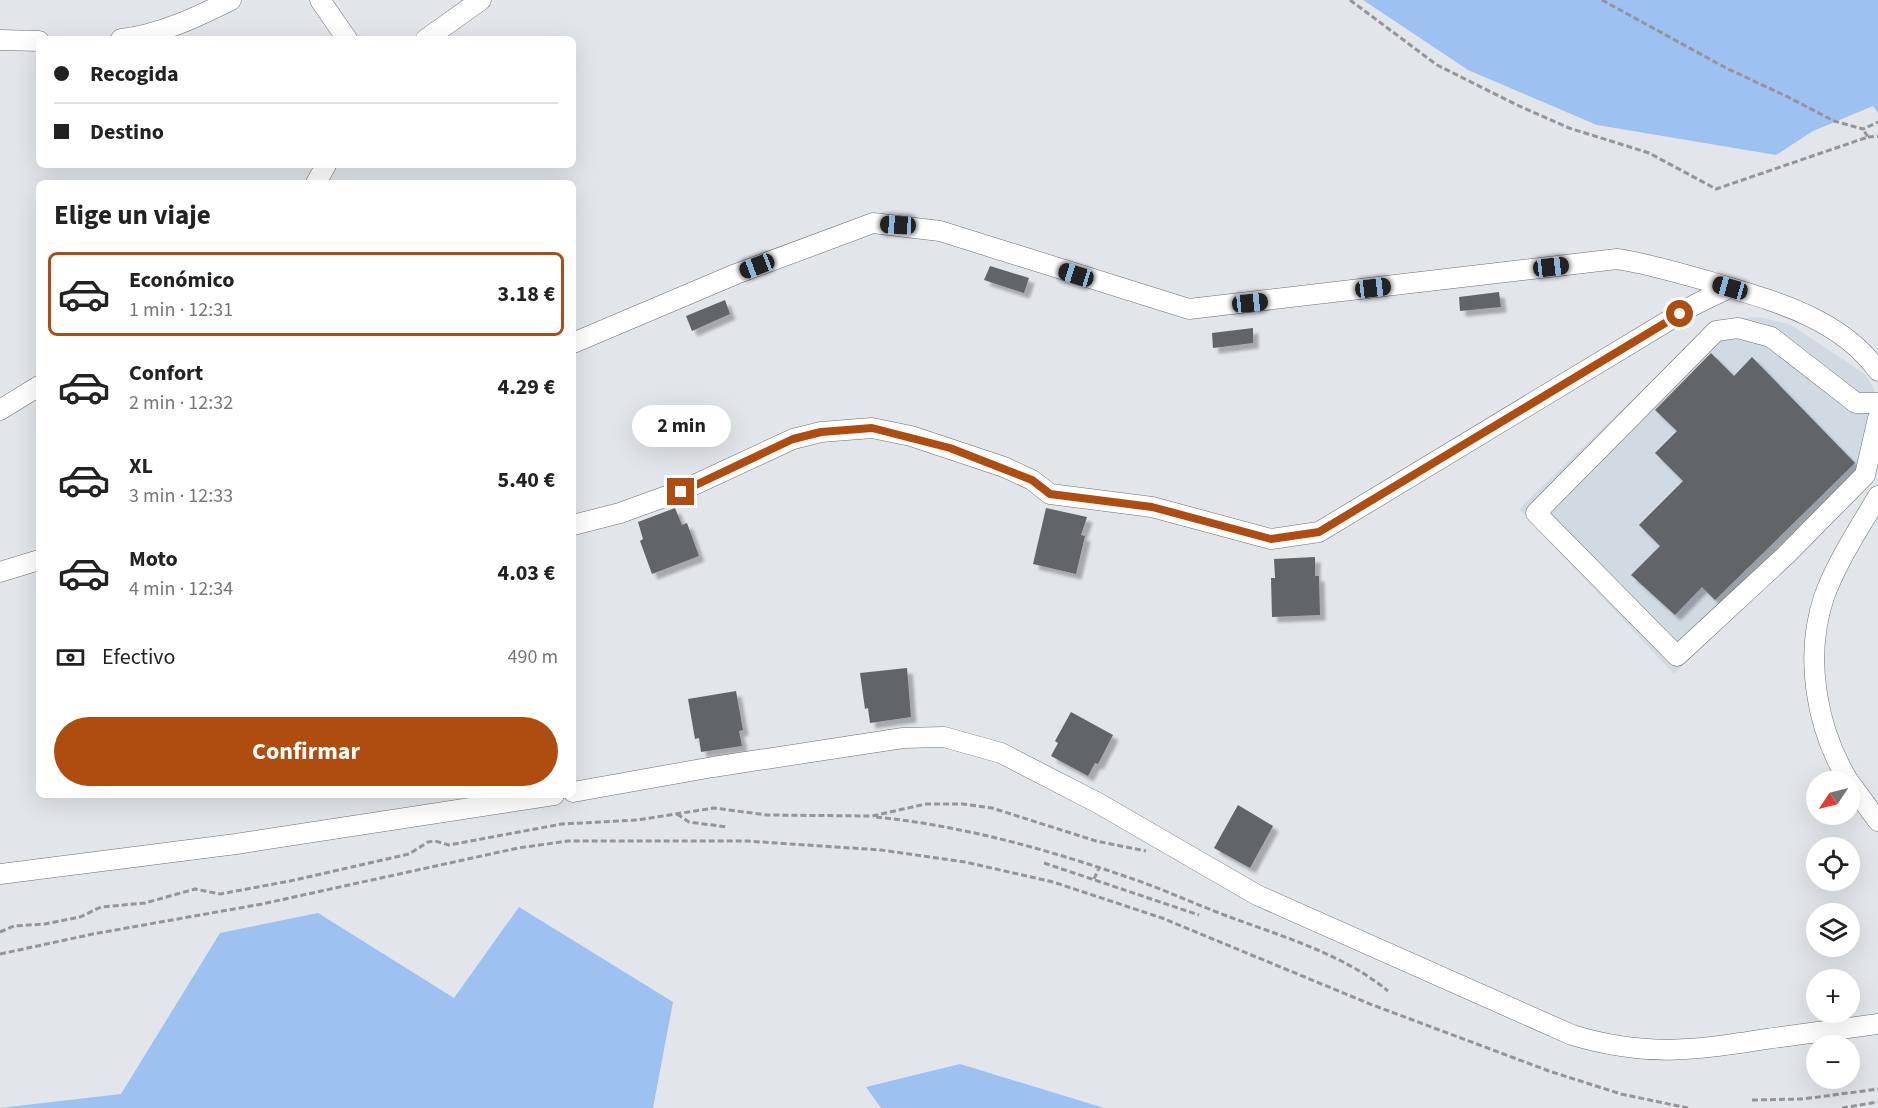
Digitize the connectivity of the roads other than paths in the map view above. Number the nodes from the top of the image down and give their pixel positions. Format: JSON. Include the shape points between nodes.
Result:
{"nodes":[{"id":1,"x":231,"y":0,"type":"edge"},
{"id":2,"x":320,"y":0,"type":"edge"},
{"id":3,"x":481,"y":0,"type":"edge"},
{"id":4,"x":135,"y":36,"type":"edge"},
{"id":5,"x":346,"y":36,"type":"edge"},
{"id":6,"x":430,"y":36,"type":"edge"},
{"id":7,"x":0,"y":40,"type":"edge"},
{"id":8,"x":36,"y":41,"type":"edge"},
{"id":9,"x":1730,"y":288,"type":"junction"},
{"id":10,"x":576,"y":342,"type":"edge"},
{"id":11,"x":1878,"y":371,"type":"edge"},
{"id":12,"x":36,"y":388,"type":"edge"},
{"id":13,"x":1878,"y":403,"type":"edge"},
{"id":14,"x":0,"y":410,"type":"edge"},
{"id":15,"x":1878,"y":418,"type":"edge"},
{"id":16,"x":1878,"y":496,"type":"edge"},
{"id":17,"x":576,"y":524,"type":"edge"},
{"id":18,"x":36,"y":561,"type":"edge"},
{"id":19,"x":0,"y":572,"type":"edge"},
{"id":20,"x":1842,"y":771,"type":"edge"},
{"id":21,"x":576,"y":791,"type":"edge"},
{"id":22,"x":1860,"y":797,"type":"edge"},
{"id":23,"x":535,"y":798,"type":"edge"},
{"id":24,"x":1878,"y":821,"type":"edge"},
{"id":25,"x":0,"y":874,"type":"edge"},
{"id":26,"x":1878,"y":1024,"type":"edge"}],
"edges":[{"from":1,"to":4,"type":"lane","via":[[204,14]]},
{"from":2,"to":5,"type":"lane"},
{"from":3,"to":6,"type":"lane"},
{"from":7,"to":8,"type":"lane"},
{"from":9,"to":10,"type":"lane","via":[[1651,264],[1617,259],[1189,309],[940,231],[873,223],[736,274]]},
{"from":9,"to":11,"type":"lane","via":[[1814,317],[1853,345]]},
{"from":9,"to":17,"type":"lane","via":[[1696,304],[1319,532],[1271,539],[1152,507],[1050,494],[1032,480],[982,459],[872,428],[821,432],[793,439],[681,492]]},
{"from":12,"to":14,"type":"lane"},
{"from":13,"to":15,"type":"lane","via":[[1856,403],[1771,337],[1738,328],[1716,331],[1536,513],[1677,656],[1786,555],[1864,475]]},
{"from":16,"to":20,"type":"lane","via":[[1838,565],[1816,631],[1815,682],[1821,716]]},
{"from":18,"to":19,"type":"lane"},
{"from":21,"to":26,"type":"lane","via":[[903,738],[944,737],[1001,753],[1257,895],[1572,1035],[1621,1048],[1705,1050]]},
{"from":22,"to":24,"type":"lane"},
{"from":23,"to":25,"type":"lane","via":[[236,844]]}]}
